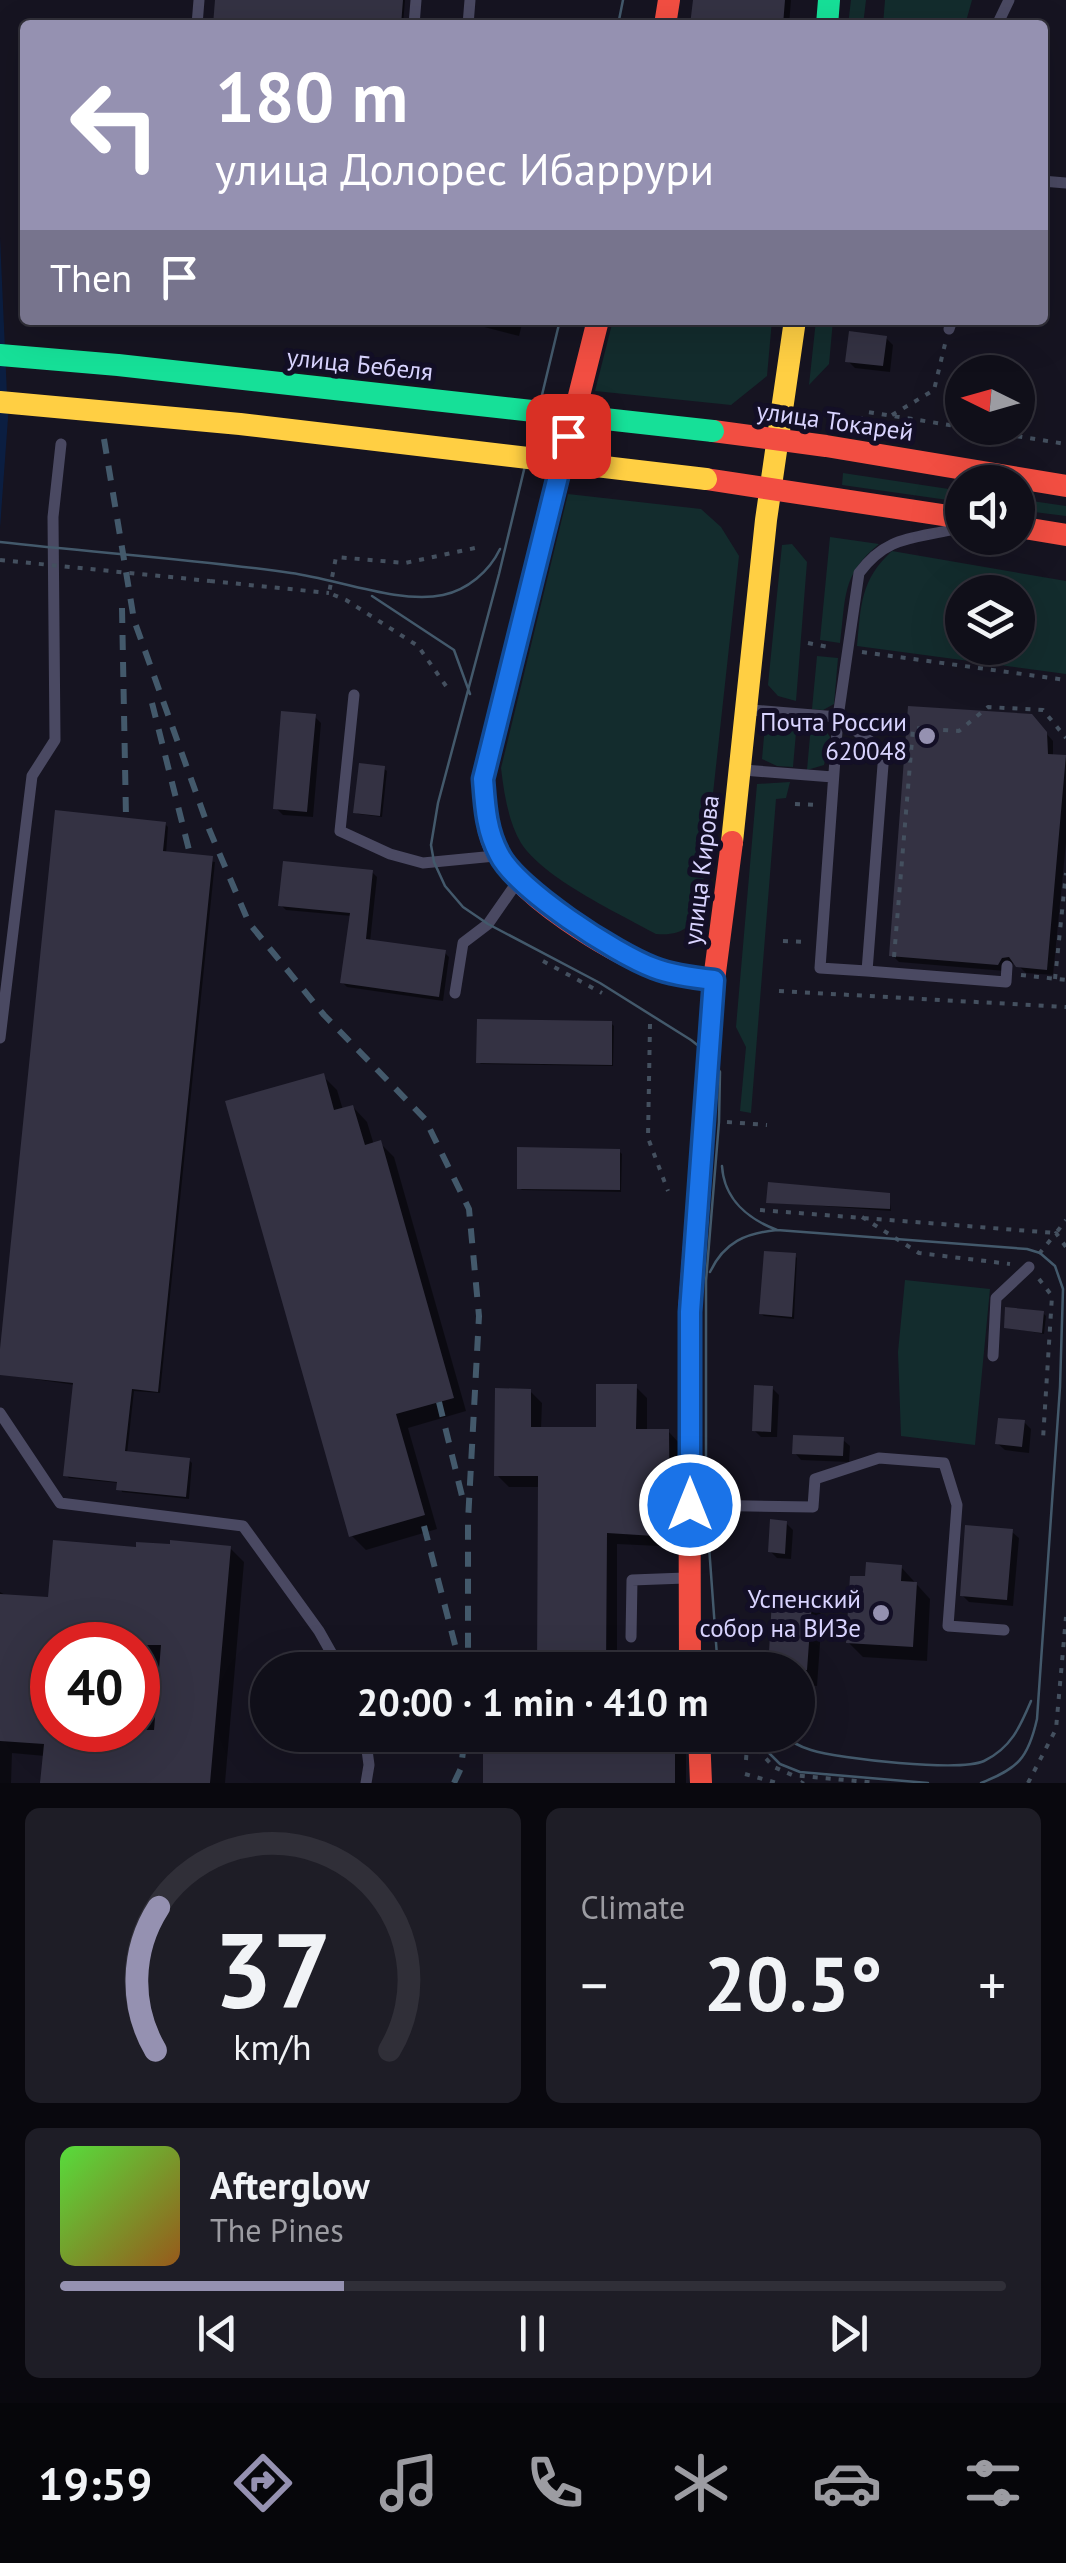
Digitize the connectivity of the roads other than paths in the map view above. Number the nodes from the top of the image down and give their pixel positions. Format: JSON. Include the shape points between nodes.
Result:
{"nodes":[{"id":1,"x":597,"y":325,"type":"edge"},
{"id":2,"x":794,"y":325,"type":"edge"},
{"id":3,"x":0,"y":355,"type":"edge"},
{"id":4,"x":0,"y":402,"type":"edge"},
{"id":5,"x":714,"y":431,"type":"joint"},
{"id":6,"x":780,"y":440,"type":"junction"},
{"id":7,"x":62,"y":444,"type":"dead end"},
{"id":8,"x":1066,"y":486,"type":"edge"},
{"id":9,"x":772,"y":488,"type":"junction"},
{"id":10,"x":945,"y":515,"type":"edge"},
{"id":11,"x":1035,"y":530,"type":"edge"},
{"id":12,"x":945,"y":531,"type":"edge"},
{"id":13,"x":1066,"y":535,"type":"edge"},
{"id":14,"x":354,"y":694,"type":"dead end"},
{"id":15,"x":747,"y":710,"type":"junction"},
{"id":16,"x":838,"y":717,"type":"junction"},
{"id":17,"x":741,"y":770,"type":"junction"},
{"id":18,"x":834,"y":777,"type":"junction"},
{"id":19,"x":499,"y":856,"type":"junction"},
{"id":20,"x":518,"y":881,"type":"junction"},
{"id":21,"x":867,"y":971,"type":"junction"},
{"id":22,"x":1013,"y":971,"type":"road end"},
{"id":23,"x":714,"y":980,"type":"junction"},
{"id":24,"x":456,"y":993,"type":"dead end"},
{"id":25,"x":0,"y":1038,"type":"edge"},
{"id":26,"x":1029,"y":1266,"type":"road end"},
{"id":27,"x":993,"y":1356,"type":"dead end"},
{"id":28,"x":0,"y":1413,"type":"edge"},
{"id":29,"x":690,"y":1505,"type":"junction"},
{"id":30,"x":690,"y":1578,"type":"junction"},
{"id":31,"x":1004,"y":1630,"type":"dead end"},
{"id":32,"x":631,"y":1637,"type":"dead end"},
{"id":33,"x":331,"y":1652,"type":"edge"},
{"id":34,"x":690,"y":1652,"type":"edge"},
{"id":35,"x":367,"y":1752,"type":"edge"},
{"id":36,"x":700,"y":1752,"type":"edge"},
{"id":37,"x":366,"y":1783,"type":"edge"},
{"id":38,"x":702,"y":1783,"type":"edge"}],
"edges":[{"from":1,"to":19,"type":"main road","via":[[483,779],[486,820]]},
{"from":2,"to":6,"type":"main road","name":"улица Кирова"},
{"from":3,"to":5,"type":"main road","name":"улица Бебеля","bridge":true},
{"from":4,"to":9,"type":"main road","bridge":true},
{"from":5,"to":6,"type":"main road","name":"улица Токарей"},
{"from":6,"to":8,"type":"main road","name":"улица Токарей"},
{"from":6,"to":9,"type":"main road","name":"улица Кирова"},
{"from":7,"to":25,"type":"lane","via":[[54,517],[55,740],[32,776]]},
{"from":9,"to":10,"type":"main road"},
{"from":9,"to":15,"type":"main road","name":"улица Кирова"},
{"from":11,"to":13,"type":"main road"},
{"from":12,"to":16,"type":"lane","via":[[896,540],[859,573]]},
{"from":14,"to":19,"type":"lane","via":[[340,831],[424,862]]},
{"from":15,"to":16,"type":"lane"},
{"from":15,"to":17,"type":"main road","name":"улица Кирова"},
{"from":16,"to":18,"type":"lane"},
{"from":16,"to":21,"type":"lane","via":[[884,752]]},
{"from":17,"to":18,"type":"lane"},
{"from":17,"to":23,"type":"main road","name":"улица Кирова"},
{"from":18,"to":21,"type":"lane","via":[[820,968]]},
{"from":19,"to":20,"type":"main road"},
{"from":20,"to":23,"type":"main road","via":[[617,950],[654,968]]},
{"from":20,"to":24,"type":"lane","via":[[488,924],[464,943]]},
{"from":21,"to":22,"type":"lane","via":[[1006,982]]},
{"from":23,"to":29,"type":"main road","name":"улица Кирова","via":[[691,1274]]},
{"from":26,"to":27,"type":"lane","via":[[996,1298]]},
{"from":28,"to":33,"type":"lane","via":[[60,1503],[243,1526]]},
{"from":29,"to":30,"type":"main road","name":"улица Кирова"},
{"from":29,"to":31,"type":"lane","via":[[813,1506],[815,1480],[879,1458],[944,1462],[957,1505],[948,1626]]},
{"from":30,"to":32,"type":"lane","via":[[632,1580]]},
{"from":30,"to":34,"type":"main road","name":"улица Кирова"},
{"from":35,"to":37,"type":"lane"},
{"from":36,"to":38,"type":"main road"}]}
